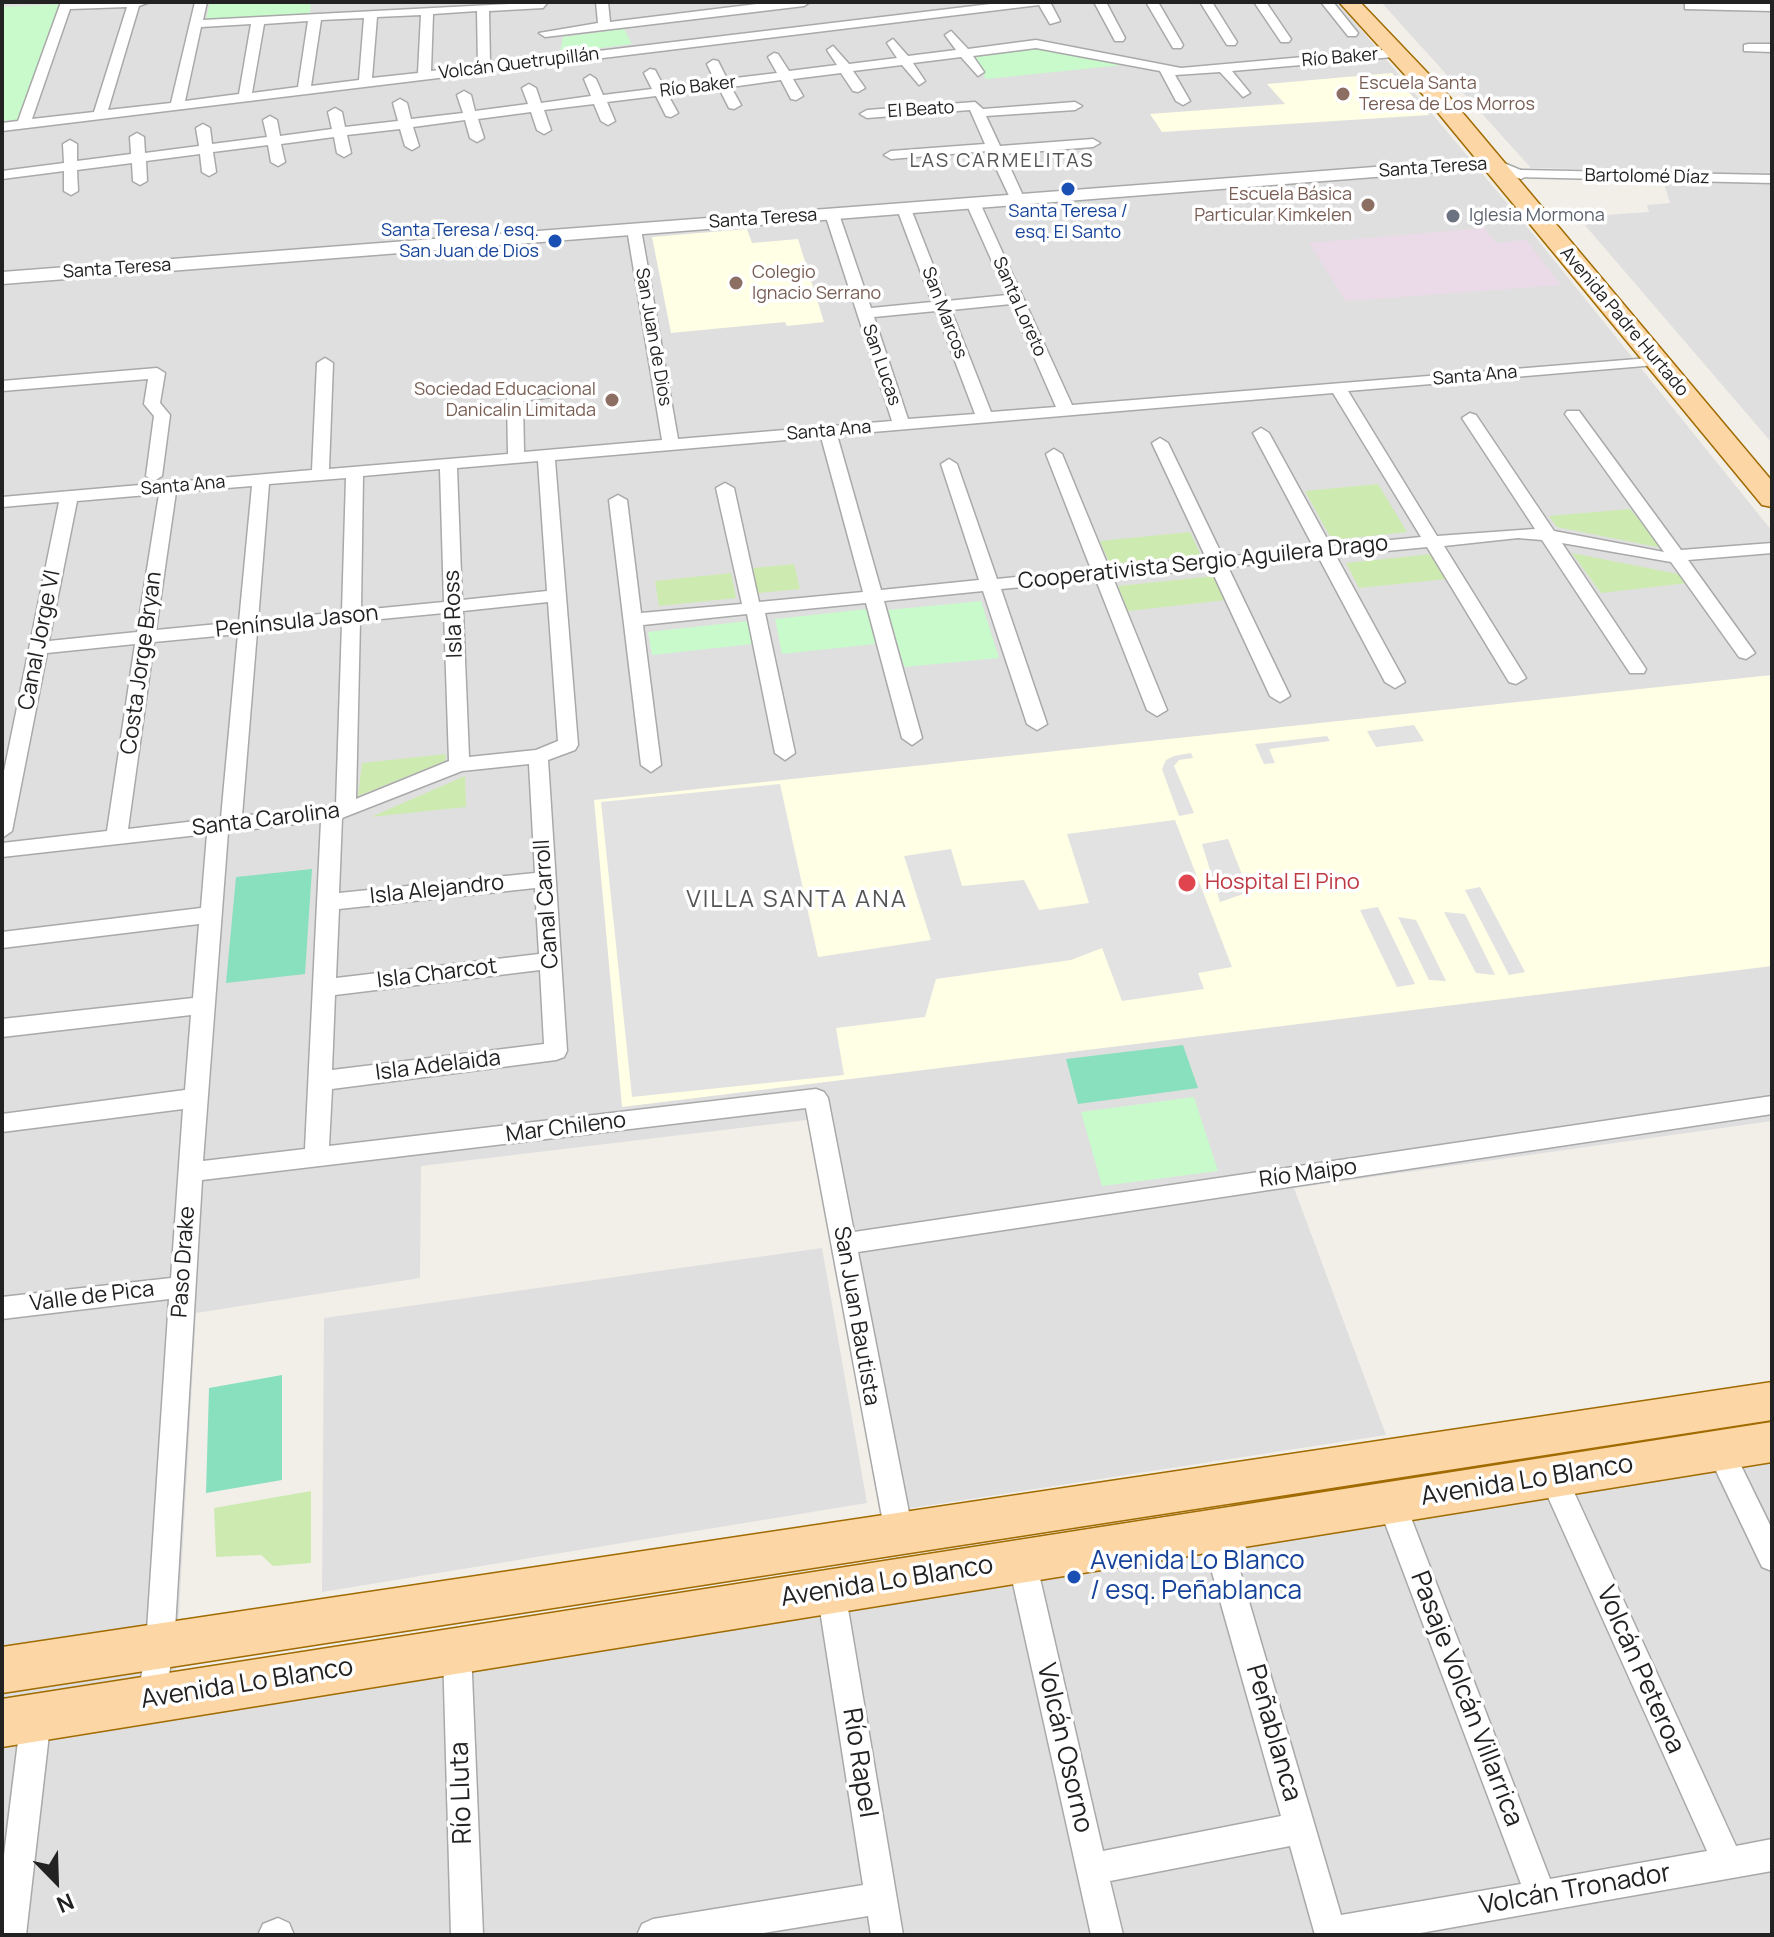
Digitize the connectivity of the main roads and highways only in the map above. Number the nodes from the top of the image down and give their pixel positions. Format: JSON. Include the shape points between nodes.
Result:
{"nodes":[{"id":1,"x":1349,"y":2,"type":"edge"},
{"id":2,"x":1374,"y":2,"type":"edge"},
{"id":3,"x":1772,"y":464,"type":"edge"},
{"id":4,"x":1771,"y":495,"type":"edge"},
{"id":5,"x":1772,"y":1401,"type":"edge"},
{"id":6,"x":1772,"y":1442,"type":"edge"},
{"id":7,"x":2,"y":1670,"type":"edge"},
{"id":8,"x":19,"y":1720,"type":"edge"}],
"edges":[{"from":1,"to":4,"type":"main road","name":"Avenida Padre Hurtado","via":[[1433,92]]},
{"from":2,"to":3,"type":"main road","name":"Avenida Padre Hurtado","via":[[1700,389]]},
{"from":5,"to":7,"type":"main road","name":"Avenida Lo Blanco"},
{"from":6,"to":8,"type":"main road","name":"Avenida Lo Blanco"}]}
